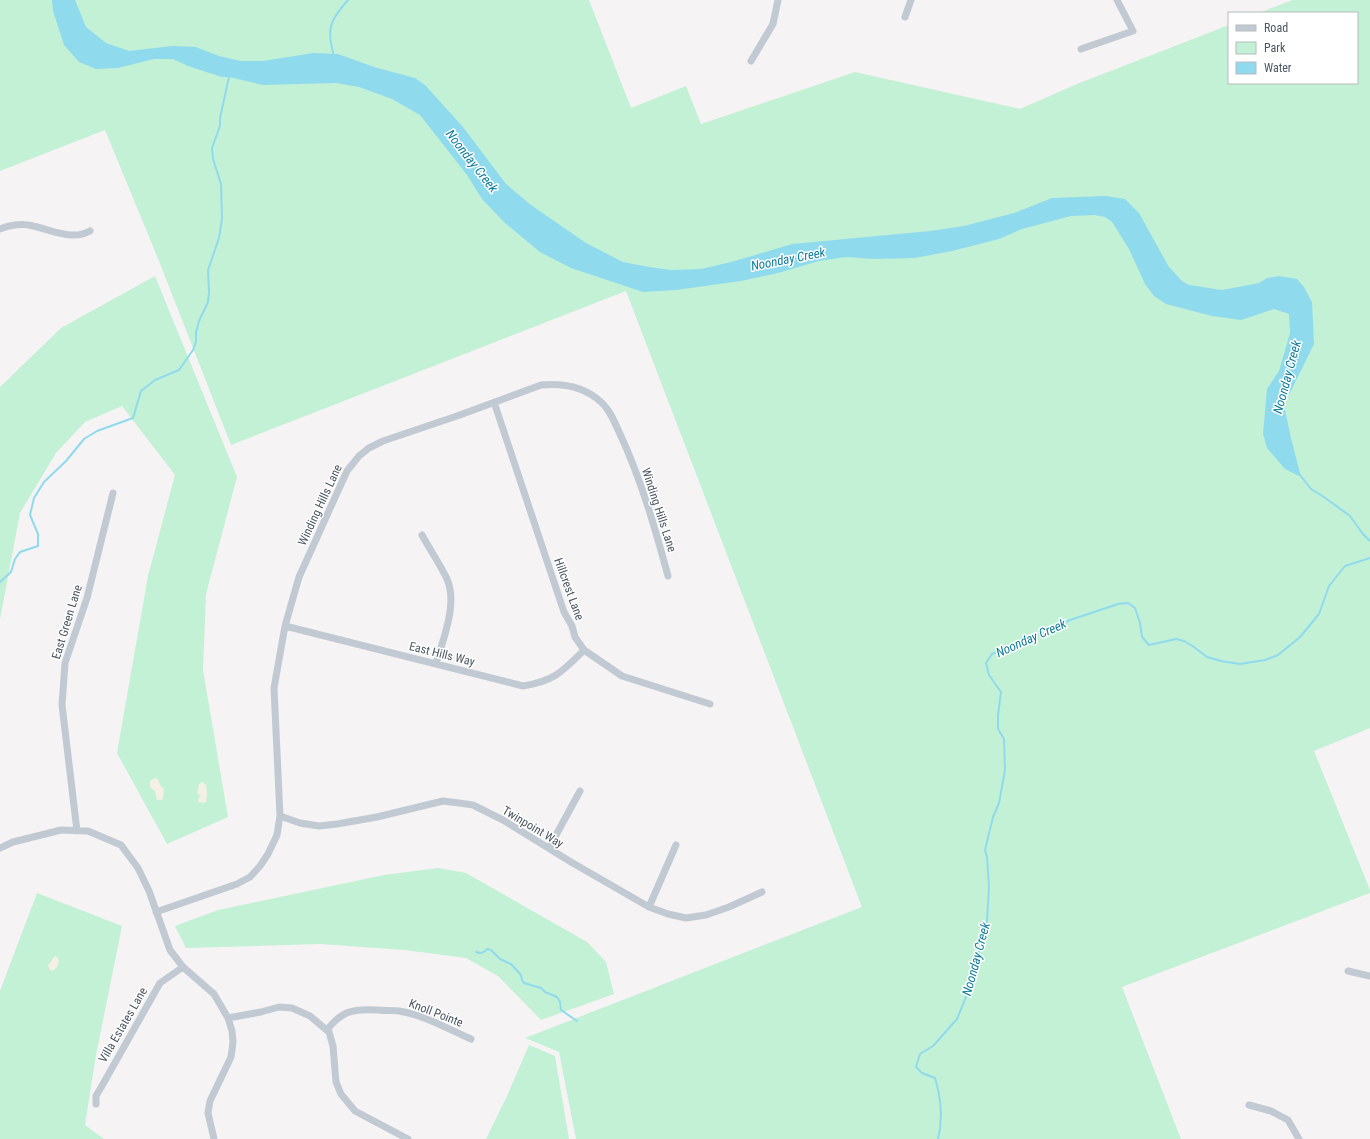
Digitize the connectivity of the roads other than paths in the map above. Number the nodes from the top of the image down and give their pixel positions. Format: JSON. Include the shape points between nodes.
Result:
{"nodes":[{"id":1,"x":778,"y":0,"type":"edge"},
{"id":2,"x":911,"y":0,"type":"edge"},
{"id":3,"x":1117,"y":0,"type":"edge"},
{"id":4,"x":905,"y":17,"type":"dead end"},
{"id":5,"x":1081,"y":49,"type":"dead end"},
{"id":6,"x":751,"y":61,"type":"dead end"},
{"id":7,"x":0,"y":229,"type":"edge"},
{"id":8,"x":90,"y":231,"type":"dead end"},
{"id":9,"x":494,"y":402,"type":"junction"},
{"id":10,"x":113,"y":493,"type":"dead end"},
{"id":11,"x":422,"y":535,"type":"dead end"},
{"id":12,"x":668,"y":576,"type":"dead end"},
{"id":13,"x":286,"y":626,"type":"junction"},
{"id":14,"x":584,"y":650,"type":"junction"},
{"id":15,"x":436,"y":664,"type":"junction"},
{"id":16,"x":710,"y":704,"type":"dead end"},
{"id":17,"x":580,"y":791,"type":"dead end"},
{"id":18,"x":280,"y":816,"type":"junction"},
{"id":19,"x":77,"y":831,"type":"junction"},
{"id":20,"x":676,"y":845,"type":"dead end"},
{"id":21,"x":0,"y":848,"type":"edge"},
{"id":22,"x":549,"y":848,"type":"junction"},
{"id":23,"x":762,"y":892,"type":"dead end"},
{"id":24,"x":650,"y":907,"type":"junction"},
{"id":25,"x":156,"y":912,"type":"junction"},
{"id":26,"x":183,"y":966,"type":"junction"},
{"id":27,"x":1348,"y":971,"type":"dead end"},
{"id":28,"x":1370,"y":976,"type":"edge"},
{"id":29,"x":228,"y":1018,"type":"junction"},
{"id":30,"x":327,"y":1030,"type":"junction"},
{"id":31,"x":471,"y":1039,"type":"dead end"},
{"id":32,"x":96,"y":1104,"type":"dead end"},
{"id":33,"x":1249,"y":1105,"type":"dead end"},
{"id":34,"x":214,"y":1139,"type":"edge"},
{"id":35,"x":408,"y":1139,"type":"edge"},
{"id":36,"x":1299,"y":1139,"type":"edge"}],
"edges":[{"from":1,"to":6,"type":"street","via":[[773,24]]},
{"from":2,"to":4,"type":"street"},
{"from":3,"to":5,"type":"street","via":[[1132,30]]},
{"from":7,"to":8,"type":"street","via":[[9,226],[33,226],[74,236]]},
{"from":9,"to":12,"type":"street","name":"Winding Hills Lane","via":[[541,385],[555,383],[592,394],[602,403],[611,415],[629,453]]},
{"from":9,"to":13,"type":"street","name":"Winding Hills Lane","via":[[383,441],[359,456],[344,477],[302,570]]},
{"from":9,"to":14,"type":"street","name":"Hillcrest Lane","via":[[564,612]]},
{"from":10,"to":19,"type":"street","name":"East Green Lane","via":[[87,598],[65,663],[62,705]]},
{"from":11,"to":15,"type":"street","via":[[450,590],[451,611]]},
{"from":13,"to":15,"type":"street","name":"East Hills Way"},
{"from":13,"to":18,"type":"street","name":"Winding Hills Lane","via":[[274,688]]},
{"from":14,"to":15,"type":"street","name":"East Hills Way","via":[[558,675],[523,686]]},
{"from":14,"to":16,"type":"street","name":"Hillcrest Lane","via":[[622,676]]},
{"from":17,"to":22,"type":"street"},
{"from":18,"to":22,"type":"street","name":"Twinpoint Way","via":[[319,826],[377,817],[443,801],[473,805]]},
{"from":18,"to":25,"type":"street","name":"Winding Hills Lane","via":[[277,835],[268,854],[250,877],[237,884]]},
{"from":19,"to":21,"type":"street","via":[[61,830],[42,834]]},
{"from":19,"to":25,"type":"street","via":[[88,831],[121,845],[138,868]]},
{"from":20,"to":24,"type":"street"},
{"from":22,"to":24,"type":"street","name":"Twinpoint Way"},
{"from":23,"to":24,"type":"street","name":"Twinpoint Way","via":[[729,907],[696,917],[686,918]]},
{"from":25,"to":26,"type":"street","via":[[170,950]]},
{"from":26,"to":29,"type":"street","via":[[214,994]]},
{"from":26,"to":32,"type":"street","name":"Villa Estates Lane","via":[[160,983],[96,1096]]},
{"from":27,"to":28,"type":"street"},
{"from":29,"to":30,"type":"street","via":[[279,1007],[292,1008],[310,1016]]},
{"from":29,"to":34,"type":"street","via":[[233,1042],[231,1058],[210,1101],[208,1113]]},
{"from":30,"to":31,"type":"street","name":"Knoll Pointe","via":[[335,1020],[361,1009],[400,1011],[425,1018]]},
{"from":30,"to":35,"type":"street","via":[[333,1046],[336,1082],[341,1094],[355,1111]]},
{"from":33,"to":36,"type":"street","via":[[1272,1111],[1288,1120]]}]}
